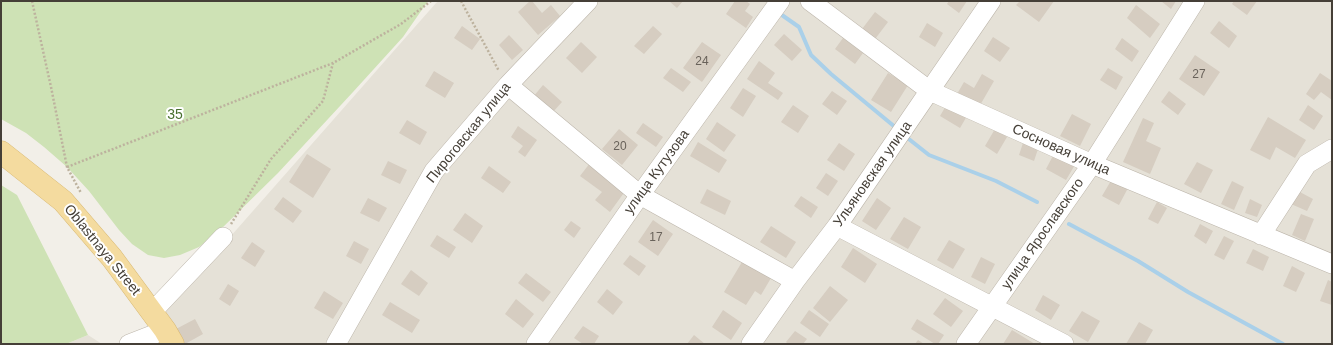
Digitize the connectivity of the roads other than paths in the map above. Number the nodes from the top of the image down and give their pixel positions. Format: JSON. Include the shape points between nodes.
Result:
{"nodes":[{"id":1,"x":588,"y":1,"type":"edge"},
{"id":2,"x":780,"y":1,"type":"edge"},
{"id":3,"x":810,"y":1,"type":"edge"},
{"id":4,"x":991,"y":1,"type":"edge"},
{"id":5,"x":1195,"y":1,"type":"edge"},
{"id":6,"x":508,"y":85,"type":"junction"},
{"id":7,"x":930,"y":91,"type":"junction"},
{"id":8,"x":1332,"y":148,"type":"edge"},
{"id":9,"x":1,"y":152,"type":"edge"},
{"id":10,"x":1092,"y":164,"type":"junction"},
{"id":11,"x":640,"y":195,"type":"junction"},
{"id":12,"x":837,"y":226,"type":"junction"},
{"id":13,"x":1262,"y":235,"type":"junction"},
{"id":14,"x":223,"y":236,"type":"road end"},
{"id":15,"x":1332,"y":264,"type":"edge"},
{"id":16,"x":795,"y":281,"type":"junction"},
{"id":17,"x":992,"y":307,"type":"junction"},
{"id":18,"x":152,"y":312,"type":"junction"},
{"id":19,"x":169,"y":337,"type":"edge"},
{"id":20,"x":129,"y":344,"type":"edge"},
{"id":21,"x":336,"y":344,"type":"edge"},
{"id":22,"x":536,"y":344,"type":"edge"},
{"id":23,"x":751,"y":344,"type":"edge"},
{"id":24,"x":966,"y":344,"type":"edge"},
{"id":25,"x":1064,"y":344,"type":"edge"}],
"edges":[{"from":1,"to":6,"type":"street","name":"Пироговская улица"},
{"from":2,"to":11,"type":"street","name":"улица Кутузова"},
{"from":3,"to":7,"type":"street","name":"Сосновая улица"},
{"from":4,"to":7,"type":"street","name":"Ульяновская улица"},
{"from":5,"to":10,"type":"street","name":"улица Ярославского"},
{"from":6,"to":11,"type":"street"},
{"from":6,"to":21,"type":"street","name":"Пироговская улица","via":[[434,171]]},
{"from":7,"to":10,"type":"street","name":"Сосновая улица"},
{"from":7,"to":12,"type":"street","name":"Ульяновская улица"},
{"from":8,"to":13,"type":"street","via":[[1307,164]]},
{"from":9,"to":18,"type":"main road","name":"Oblastnaya Street","via":[[63,202],[112,258]]},
{"from":10,"to":13,"type":"street","name":"Сосновая улица"},
{"from":10,"to":17,"type":"street","name":"улица Ярославского"},
{"from":11,"to":16,"type":"street"},
{"from":11,"to":22,"type":"street","name":"улица Кутузова"},
{"from":12,"to":16,"type":"street","name":"Ульяновская улица"},
{"from":12,"to":17,"type":"street"},
{"from":13,"to":15,"type":"street","name":"Сосновая улица"},
{"from":14,"to":18,"type":"street"},
{"from":16,"to":23,"type":"street","name":"Ульяновская улица"},
{"from":17,"to":24,"type":"street","name":"улица Ярославского"},
{"from":17,"to":25,"type":"street"},
{"from":18,"to":19,"type":"main road","name":"Oblastnaya Street"},
{"from":19,"to":20,"type":"street"}]}
